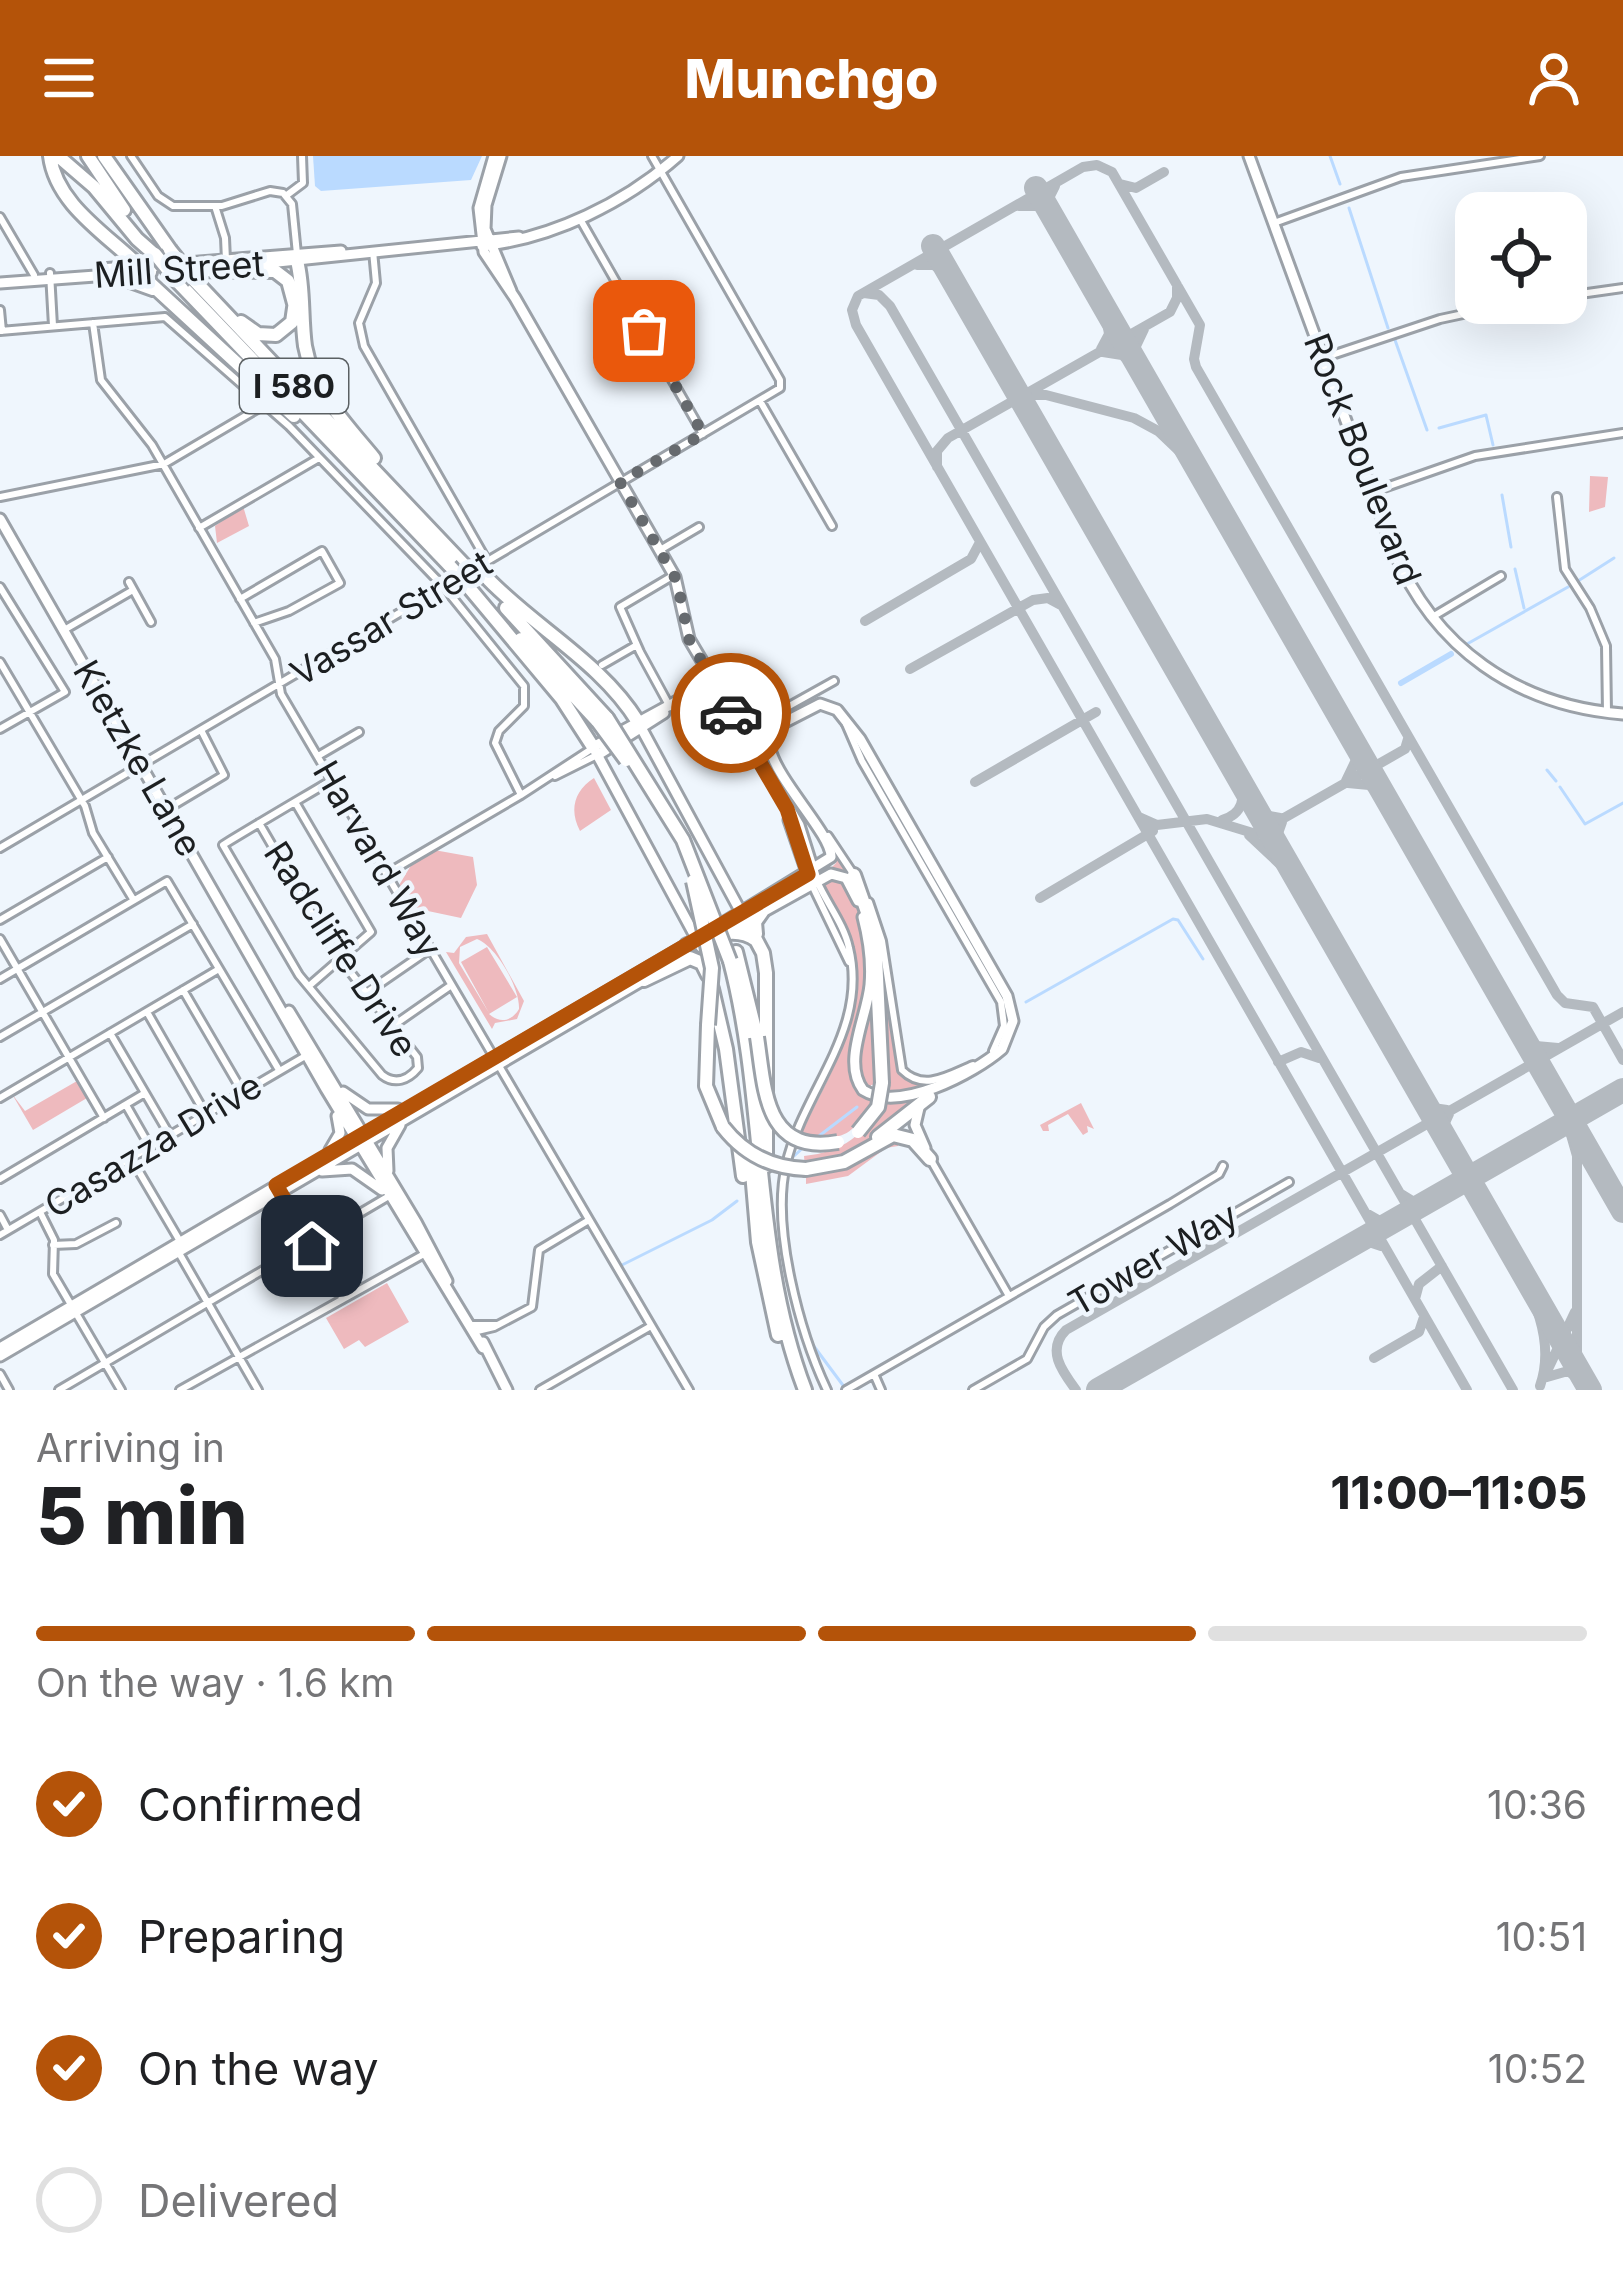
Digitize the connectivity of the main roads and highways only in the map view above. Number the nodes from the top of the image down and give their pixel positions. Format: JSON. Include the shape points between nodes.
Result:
{"nodes":[{"id":1,"x":54,"y":156,"type":"edge"},
{"id":2,"x":88,"y":156,"type":"edge"},
{"id":3,"x":104,"y":156,"type":"edge"},
{"id":4,"x":497,"y":156,"type":"edge"},
{"id":5,"x":673,"y":156,"type":"edge"},
{"id":6,"x":1249,"y":156,"type":"edge"},
{"id":7,"x":478,"y":215,"type":"junction"},
{"id":8,"x":112,"y":241,"type":"junction"},
{"id":9,"x":461,"y":242,"type":"junction"},
{"id":10,"x":484,"y":242,"type":"junction"},
{"id":11,"x":435,"y":247,"type":"junction"},
{"id":12,"x":297,"y":257,"type":"junction"},
{"id":13,"x":150,"y":265,"type":"junction"},
{"id":14,"x":111,"y":272,"type":"junction"},
{"id":15,"x":50,"y":276,"type":"junction"},
{"id":16,"x":193,"y":276,"type":"junction"},
{"id":17,"x":0,"y":280,"type":"edge"},
{"id":18,"x":207,"y":295,"type":"junction"},
{"id":19,"x":164,"y":296,"type":"junction"},
{"id":20,"x":296,"y":308,"type":"junction"},
{"id":21,"x":354,"y":468,"type":"junction"},
{"id":22,"x":394,"y":490,"type":"junction"},
{"id":23,"x":0,"y":519,"type":"edge"},
{"id":24,"x":3,"y":532,"type":"edge"},
{"id":25,"x":468,"y":576,"type":"junction"},
{"id":26,"x":712,"y":682,"type":"junction"},
{"id":27,"x":693,"y":693,"type":"junction"},
{"id":28,"x":723,"y":699,"type":"junction"},
{"id":29,"x":1623,"y":714,"type":"edge"},
{"id":30,"x":640,"y":725,"type":"junction"},
{"id":31,"x":591,"y":752,"type":"junction"},
{"id":32,"x":787,"y":809,"type":"junction"},
{"id":33,"x":804,"y":838,"type":"junction"},
{"id":34,"x":829,"y":844,"type":"junction"},
{"id":35,"x":854,"y":874,"type":"road end"},
{"id":36,"x":812,"y":877,"type":"junction"},
{"id":37,"x":696,"y":878,"type":"junction"},
{"id":38,"x":796,"y":892,"type":"junction"},
{"id":39,"x":732,"y":898,"type":"junction"},
{"id":40,"x":817,"y":898,"type":"road end"},
{"id":41,"x":750,"y":914,"type":"junction"},
{"id":42,"x":704,"y":939,"type":"junction"},
{"id":43,"x":757,"y":941,"type":"junction"},
{"id":44,"x":729,"y":959,"type":"junction"},
{"id":45,"x":708,"y":975,"type":"junction"},
{"id":46,"x":644,"y":980,"type":"junction"},
{"id":47,"x":625,"y":994,"type":"junction"},
{"id":48,"x":277,"y":998,"type":"junction"},
{"id":49,"x":496,"y":1060,"type":"junction"},
{"id":50,"x":974,"y":1067,"type":"junction"},
{"id":51,"x":329,"y":1084,"type":"junction"},
{"id":52,"x":436,"y":1092,"type":"junction"},
{"id":53,"x":929,"y":1097,"type":"junction"},
{"id":54,"x":412,"y":1114,"type":"junction"},
{"id":55,"x":361,"y":1139,"type":"junction"},
{"id":56,"x":854,"y":1157,"type":"junction"},
{"id":57,"x":930,"y":1159,"type":"joint"},
{"id":58,"x":308,"y":1166,"type":"junction"},
{"id":59,"x":391,"y":1180,"type":"junction"},
{"id":60,"x":295,"y":1182,"type":"junction"},
{"id":61,"x":762,"y":1185,"type":"junction"},
{"id":62,"x":278,"y":1188,"type":"junction"},
{"id":63,"x":389,"y":1196,"type":"junction"},
{"id":64,"x":758,"y":1241,"type":"junction"},
{"id":65,"x":453,"y":1298,"type":"junction"},
{"id":66,"x":0,"y":1352,"type":"edge"},
{"id":67,"x":507,"y":1390,"type":"edge"},
{"id":68,"x":801,"y":1390,"type":"edge"}],
"edges":[{"from":1,"to":8,"type":"highway","via":[[64,194]]},
{"from":1,"to":13,"type":"highway","via":[[94,187]]},
{"from":2,"to":13,"type":"highway","number":"I 580"},
{"from":3,"to":16,"type":"highway","number":"I 580","bridge":true},
{"from":4,"to":7,"type":"main road"},
{"from":4,"to":10,"type":"main road"},
{"from":5,"to":10,"type":"main road","name":"Mill Street","via":[[579,218]]},
{"from":6,"to":29,"type":"main road","name":"Rock Boulevard","via":[[1401,568],[1431,618],[1504,681],[1557,703]]},
{"from":7,"to":9,"type":"main road"},
{"from":7,"to":10,"type":"main road"},
{"from":8,"to":13,"type":"highway"},
{"from":8,"to":14,"type":"highway","via":[[120,257]]},
{"from":9,"to":10,"type":"main road","name":"Mill Street"},
{"from":9,"to":11,"type":"main road","name":"Mill Street"},
{"from":10,"to":11,"type":"main road","name":"Mill Street"},
{"from":10,"to":26,"type":"main road","via":[[674,575],[687,634]]},
{"from":11,"to":12,"type":"main road","name":"Mill Street"},
{"from":12,"to":13,"type":"main road","name":"Mill Street"},
{"from":12,"to":16,"type":"main road","name":"Mill Street"},
{"from":12,"to":20,"type":"highway"},
{"from":12,"to":22,"type":"highway","via":[[317,381]]},
{"from":13,"to":14,"type":"main road","name":"Mill Street"},
{"from":13,"to":16,"type":"main road","name":"Mill Street"},
{"from":13,"to":19,"type":"highway","via":[[148,281]]},
{"from":13,"to":21,"type":"highway","number":"I 580","bridge":true,"via":[[176,280]]},
{"from":14,"to":15,"type":"main road","name":"Mill Street"},
{"from":14,"to":19,"type":"highway"},
{"from":15,"to":17,"type":"main road","name":"Mill Street"},
{"from":15,"to":17,"type":"main road","name":"Mill Street"},
{"from":16,"to":18,"type":"highway","number":"I 580"},
{"from":16,"to":20,"type":"highway","via":[[275,271],[288,281]]},
{"from":18,"to":20,"type":"highway","via":[[265,336],[287,328]]},
{"from":18,"to":22,"type":"highway","number":"I 580"},
{"from":19,"to":21,"type":"highway"},
{"from":21,"to":25,"type":"highway","number":"I 580"},
{"from":22,"to":25,"type":"highway","number":"I 580"},
{"from":23,"to":24,"type":"main road","name":"Kietzke Lane"},
{"from":24,"to":48,"type":"main road","name":"Kietzke Lane"},
{"from":25,"to":30,"type":"highway","via":[[602,676]]},
{"from":25,"to":31,"type":"highway"},
{"from":25,"to":37,"type":"highway","number":"I 580","bridge":true,"via":[[602,720]]},
{"from":26,"to":27,"type":"main road"},
{"from":26,"to":28,"type":"main road"},
{"from":27,"to":28,"type":"main road"},
{"from":27,"to":30,"type":"main road"},
{"from":28,"to":32,"type":"main road"},
{"from":30,"to":31,"type":"main road"},
{"from":30,"to":39,"type":"main road"},
{"from":31,"to":42,"type":"main road"},
{"from":32,"to":33,"type":"main road"},
{"from":32,"to":36,"type":"main road"},
{"from":33,"to":34,"type":"main road","via":[[820,860]]},
{"from":33,"to":36,"type":"main road"},
{"from":34,"to":36,"type":"main road","via":[[831,857]]},
{"from":34,"to":50,"type":"main road","via":[[772,758],[779,725],[817,704],[835,708],[863,745],[1009,1000],[1010,1034]]},
{"from":35,"to":44,"type":"highway","bridge":true,"via":[[875,935],[882,1083],[878,1107],[858,1132],[838,1142],[806,1141],[773,1118],[758,1037]]},
{"from":36,"to":38,"type":"main road"},
{"from":36,"to":41,"type":"main road"},
{"from":36,"to":50,"type":"main road","via":[[844,877],[867,930],[870,984],[853,1066],[859,1085],[886,1098]]},
{"from":37,"to":44,"type":"highway","number":"I 580","bridge":true},
{"from":37,"to":56,"type":"highway","bridge":true,"via":[[712,968],[706,1086],[723,1127],[763,1160],[806,1169]]},
{"from":38,"to":40,"type":"main road"},
{"from":38,"to":41,"type":"main road"},
{"from":39,"to":41,"type":"main road"},
{"from":39,"to":42,"type":"main road"},
{"from":41,"to":42,"type":"main road"},
{"from":41,"to":43,"type":"highway"},
{"from":42,"to":43,"type":"highway","via":[[743,932]]},
{"from":42,"to":45,"type":"highway"},
{"from":42,"to":46,"type":"main road"},
{"from":42,"to":47,"type":"main road","via":[[623,985]]},
{"from":42,"to":49,"type":"main road"},
{"from":43,"to":61,"type":"highway","via":[[768,1046]]},
{"from":44,"to":61,"type":"highway","number":"I 580","via":[[747,1039]]},
{"from":44,"to":64,"type":"highway","number":"I 580"},
{"from":45,"to":46,"type":"highway","via":[[689,958]]},
{"from":45,"to":64,"type":"highway"},
{"from":46,"to":47,"type":"main road"},
{"from":47,"to":49,"type":"main road"},
{"from":48,"to":51,"type":"main road","name":"Kietzke Lane"},
{"from":48,"to":51,"type":"main road","name":"Kietzke Lane"},
{"from":49,"to":52,"type":"main road"},
{"from":49,"to":54,"type":"main road"},
{"from":50,"to":53,"type":"main road"},
{"from":51,"to":52,"type":"main road","via":[[376,1112]]},
{"from":51,"to":55,"type":"main road","name":"Kietzke Lane"},
{"from":51,"to":58,"type":"main road","via":[[340,1132]]},
{"from":52,"to":55,"type":"main road"},
{"from":53,"to":56,"type":"highway"},
{"from":53,"to":57,"type":"main road","via":[[915,1123]]},
{"from":54,"to":55,"type":"main road"},
{"from":54,"to":59,"type":"main road","via":[[390,1141]]},
{"from":55,"to":58,"type":"main road"},
{"from":55,"to":59,"type":"main road","name":"Kietzke Lane"},
{"from":55,"to":60,"type":"main road"},
{"from":55,"to":63,"type":"main road","name":"Kietzke Lane"},
{"from":56,"to":57,"type":"highway","via":[[897,1136]]},
{"from":58,"to":62,"type":"main road"},
{"from":59,"to":65,"type":"main road","name":"Kietzke Lane"},
{"from":60,"to":62,"type":"main road"},
{"from":60,"to":63,"type":"main road","via":[[346,1168]]},
{"from":61,"to":68,"type":"highway","number":"I 580"},
{"from":62,"to":66,"type":"main road"},
{"from":63,"to":65,"type":"main road","name":"Kietzke Lane"},
{"from":64,"to":68,"type":"highway","number":"I 580","via":[[774,1320]]},
{"from":65,"to":67,"type":"main road","name":"Kietzke Lane"}]}
